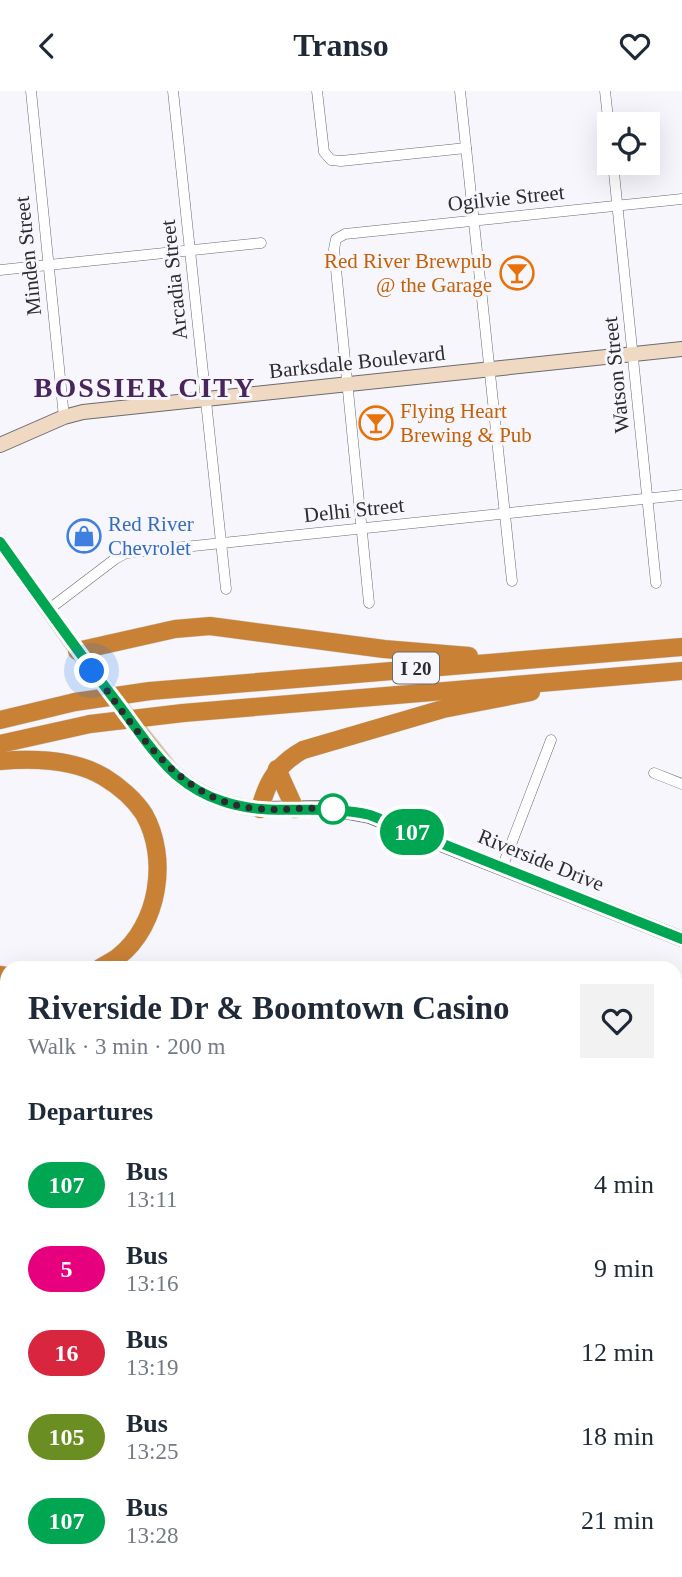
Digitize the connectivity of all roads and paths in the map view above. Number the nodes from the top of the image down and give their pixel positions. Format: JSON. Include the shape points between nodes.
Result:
{"nodes":[{"id":1,"x":31,"y":91,"type":"edge"},
{"id":2,"x":173,"y":91,"type":"edge"},
{"id":3,"x":317,"y":91,"type":"edge"},
{"id":4,"x":460,"y":91,"type":"edge"},
{"id":5,"x":605,"y":91,"type":"edge"},
{"id":6,"x":607,"y":112,"type":"edge"},
{"id":7,"x":466,"y":148,"type":"junction"},
{"id":8,"x":614,"y":175,"type":"edge"},
{"id":9,"x":682,"y":199,"type":"edge"},
{"id":10,"x":618,"y":206,"type":"junction"},
{"id":11,"x":475,"y":221,"type":"junction"},
{"id":12,"x":261,"y":243,"type":"dead end"},
{"id":13,"x":190,"y":251,"type":"junction"},
{"id":14,"x":48,"y":265,"type":"junction"},
{"id":15,"x":0,"y":270,"type":"edge"},
{"id":16,"x":682,"y":349,"type":"edge"},
{"id":17,"x":634,"y":354,"type":"junction"},
{"id":18,"x":489,"y":370,"type":"junction"},
{"id":19,"x":348,"y":384,"type":"junction"},
{"id":20,"x":206,"y":399,"type":"junction"},
{"id":21,"x":64,"y":417,"type":"junction"},
{"id":22,"x":0,"y":446,"type":"edge"},
{"id":23,"x":682,"y":495,"type":"edge"},
{"id":24,"x":648,"y":498,"type":"junction"},
{"id":25,"x":505,"y":514,"type":"junction"},
{"id":26,"x":363,"y":529,"type":"junction"},
{"id":27,"x":0,"y":542,"type":"edge"},
{"id":28,"x":221,"y":543,"type":"junction"},
{"id":29,"x":512,"y":581,"type":"dead end"},
{"id":30,"x":656,"y":583,"type":"dead end"},
{"id":31,"x":226,"y":589,"type":"dead end"},
{"id":32,"x":369,"y":603,"type":"dead end"},
{"id":33,"x":48,"y":610,"type":"junction"},
{"id":34,"x":682,"y":647,"type":"edge"},
{"id":35,"x":77,"y":651,"type":"junction"},
{"id":36,"x":501,"y":661,"type":"junction"},
{"id":37,"x":682,"y":671,"type":"edge"},
{"id":38,"x":581,"y":679,"type":"junction"},
{"id":39,"x":0,"y":720,"type":"edge"},
{"id":40,"x":551,"y":740,"type":"dead end"},
{"id":41,"x":0,"y":744,"type":"edge"},
{"id":42,"x":0,"y":761,"type":"edge"},
{"id":43,"x":277,"y":769,"type":"junction"},
{"id":44,"x":654,"y":773,"type":"dead end"},
{"id":45,"x":682,"y":784,"type":"edge"},
{"id":46,"x":260,"y":809,"type":"junction"},
{"id":47,"x":295,"y":809,"type":"junction"},
{"id":48,"x":502,"y":867,"type":"junction"},
{"id":49,"x":682,"y":939,"type":"edge"},
{"id":50,"x":111,"y":961,"type":"edge"}],
"edges":[{"from":1,"to":14,"type":"street","name":"Minden Street"},
{"from":2,"to":13,"type":"street","name":"Arcadia Street"},
{"from":3,"to":7,"type":"street","via":[[324,152],[329,159]]},
{"from":4,"to":7,"type":"street"},
{"from":5,"to":6,"type":"street"},
{"from":7,"to":11,"type":"street"},
{"from":8,"to":10,"type":"street","name":"Watson Street"},
{"from":9,"to":10,"type":"street","name":"Ogilvie Street"},
{"from":10,"to":11,"type":"street","name":"Ogilvie Street"},
{"from":10,"to":17,"type":"street","name":"Watson Street"},
{"from":11,"to":18,"type":"street"},
{"from":11,"to":19,"type":"street","name":"Ogilvie Street","via":[[345,234],[336,239]]},
{"from":12,"to":13,"type":"street"},
{"from":13,"to":14,"type":"street"},
{"from":13,"to":20,"type":"street","name":"Arcadia Street"},
{"from":14,"to":15,"type":"street"},
{"from":14,"to":21,"type":"street","name":"Minden Street"},
{"from":16,"to":17,"type":"main road","name":"Barksdale Boulevard"},
{"from":17,"to":18,"type":"main road","name":"Barksdale Boulevard"},
{"from":17,"to":24,"type":"street","name":"Watson Street"},
{"from":18,"to":19,"type":"main road","name":"Barksdale Boulevard"},
{"from":18,"to":25,"type":"street"},
{"from":19,"to":20,"type":"main road","name":"Barksdale Boulevard"},
{"from":19,"to":26,"type":"street"},
{"from":20,"to":21,"type":"main road","name":"Barksdale Boulevard"},
{"from":20,"to":28,"type":"street","name":"Arcadia Street"},
{"from":21,"to":22,"type":"main road","name":"Barksdale Boulevard"},
{"from":23,"to":24,"type":"street","name":"Delhi Street"},
{"from":24,"to":25,"type":"street","name":"Delhi Street"},
{"from":24,"to":30,"type":"street","name":"Watson Street"},
{"from":25,"to":26,"type":"street","name":"Delhi Street"},
{"from":25,"to":29,"type":"street"},
{"from":26,"to":28,"type":"street","name":"Delhi Street"},
{"from":26,"to":32,"type":"street"},
{"from":27,"to":33,"type":"main road"},
{"from":28,"to":31,"type":"street","name":"Arcadia Street"},
{"from":28,"to":33,"type":"street","name":"Delhi Street","via":[[120,555]]},
{"from":33,"to":35,"type":"main road"},
{"from":34,"to":36,"type":"highway","number":"I 20"},
{"from":35,"to":36,"type":"highway","via":[[209,626]]},
{"from":35,"to":46,"type":"main road","via":[[179,778],[222,801]]},
{"from":36,"to":39,"type":"highway","number":"I 20","bridge":true,"via":[[150,691]]},
{"from":37,"to":38,"type":"highway","number":"I 20"},
{"from":38,"to":41,"type":"highway","number":"I 20","bridge":true,"via":[[183,713],[90,724]]},
{"from":38,"to":43,"type":"highway","via":[[443,709],[317,744]]},
{"from":40,"to":48,"type":"street"},
{"from":42,"to":50,"type":"highway","via":[[72,764],[104,777],[144,814],[158,865],[156,890],[136,938]]},
{"from":43,"to":46,"type":"highway"},
{"from":43,"to":47,"type":"highway"},
{"from":44,"to":45,"type":"street"},
{"from":46,"to":47,"type":"main road","name":"Riverside Drive"},
{"from":47,"to":48,"type":"main road","name":"Riverside Drive","via":[[327,808],[370,815]]},
{"from":48,"to":49,"type":"main road","name":"Riverside Drive"}]}
